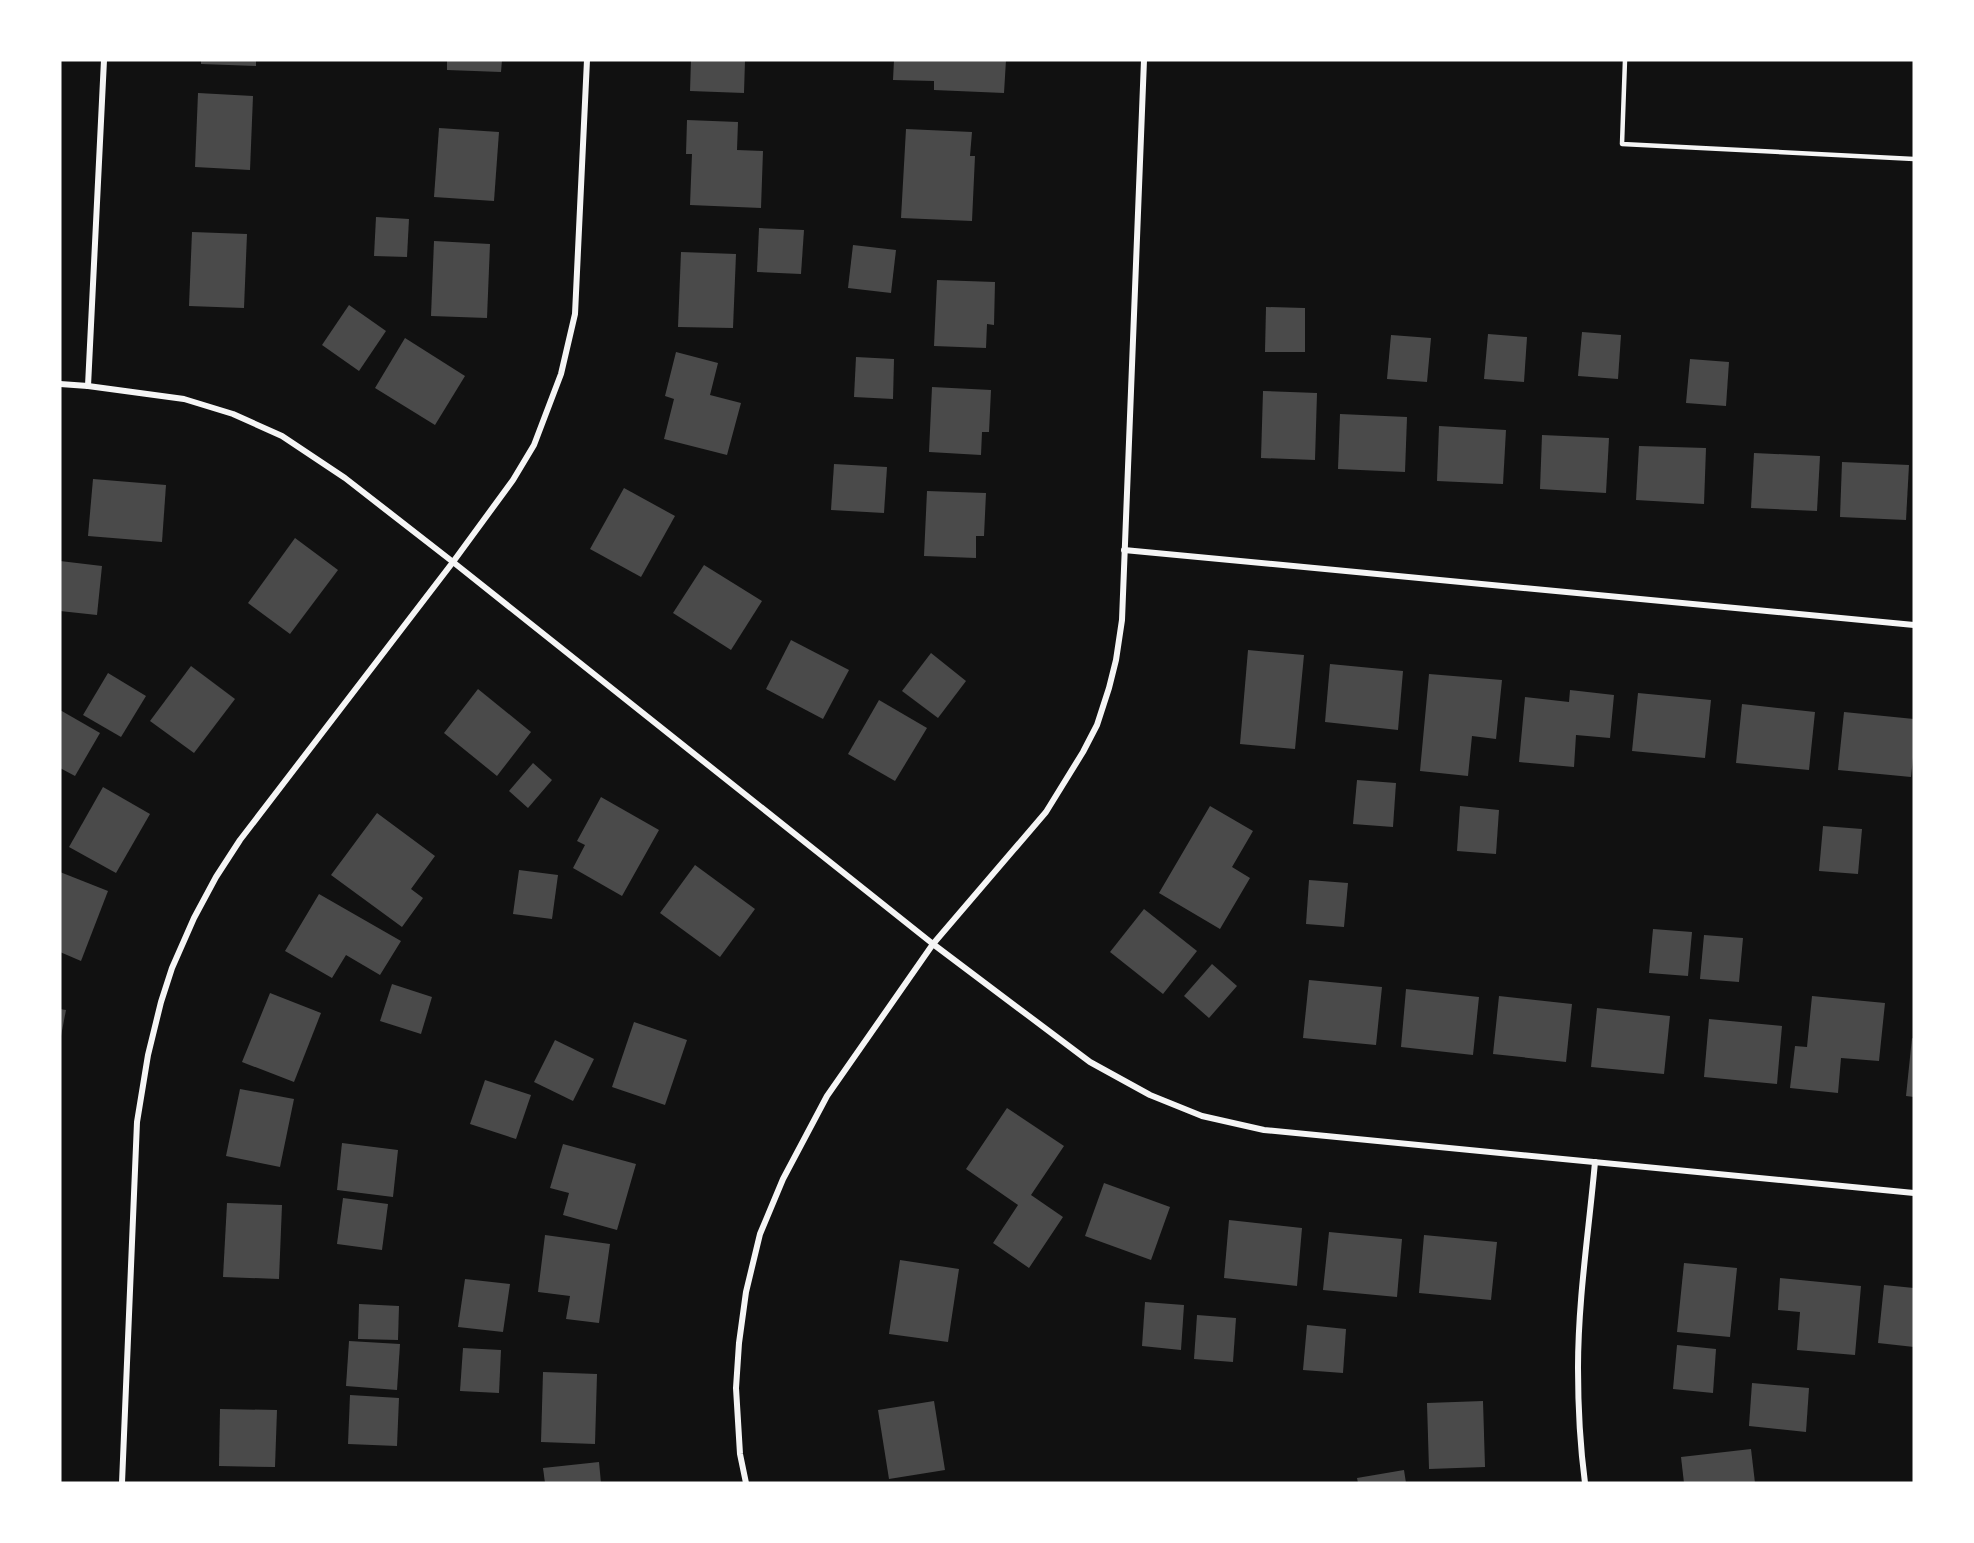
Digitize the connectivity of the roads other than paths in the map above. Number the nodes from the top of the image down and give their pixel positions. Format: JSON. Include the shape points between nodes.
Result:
{"nodes":[{"id":1,"x":104,"y":60,"type":"edge"},
{"id":2,"x":587,"y":60,"type":"edge"},
{"id":3,"x":1144,"y":60,"type":"edge"},
{"id":4,"x":1625,"y":60,"type":"edge"},
{"id":5,"x":1914,"y":159,"type":"edge"},
{"id":6,"x":60,"y":384,"type":"edge"},
{"id":7,"x":88,"y":386,"type":"junction"},
{"id":8,"x":1124,"y":550,"type":"junction"},
{"id":9,"x":453,"y":562,"type":"junction"},
{"id":10,"x":1914,"y":626,"type":"edge"},
{"id":11,"x":933,"y":944,"type":"junction"},
{"id":12,"x":1595,"y":1162,"type":"junction"},
{"id":13,"x":1914,"y":1193,"type":"edge"},
{"id":14,"x":122,"y":1483,"type":"edge"},
{"id":15,"x":746,"y":1483,"type":"edge"},
{"id":16,"x":1585,"y":1483,"type":"edge"}],
"edges":[{"from":1,"to":7,"type":"street"},
{"from":2,"to":9,"type":"street","via":[[574,314],[561,374],[534,445]]},
{"from":3,"to":8,"type":"street"},
{"from":4,"to":5,"type":"lane","via":[[1622,144]]},
{"from":6,"to":7,"type":"street"},
{"from":7,"to":9,"type":"street","via":[[184,399],[233,414],[282,436],[345,478]]},
{"from":8,"to":10,"type":"street"},
{"from":8,"to":11,"type":"street","via":[[1122,620],[1116,660],[1097,725],[1046,812]]},
{"from":9,"to":11,"type":"street"},
{"from":9,"to":14,"type":"street","via":[[240,840],[194,918],[172,968],[160,1002],[137,1122]]},
{"from":11,"to":12,"type":"street","via":[[1090,1062],[1150,1095],[1202,1116],[1264,1130]]},
{"from":11,"to":15,"type":"street","via":[[827,1096],[783,1179],[760,1234],[747,1292],[737,1377],[740,1454]]},
{"from":12,"to":13,"type":"street"},
{"from":12,"to":16,"type":"street","via":[[1578,1367]]}]}
